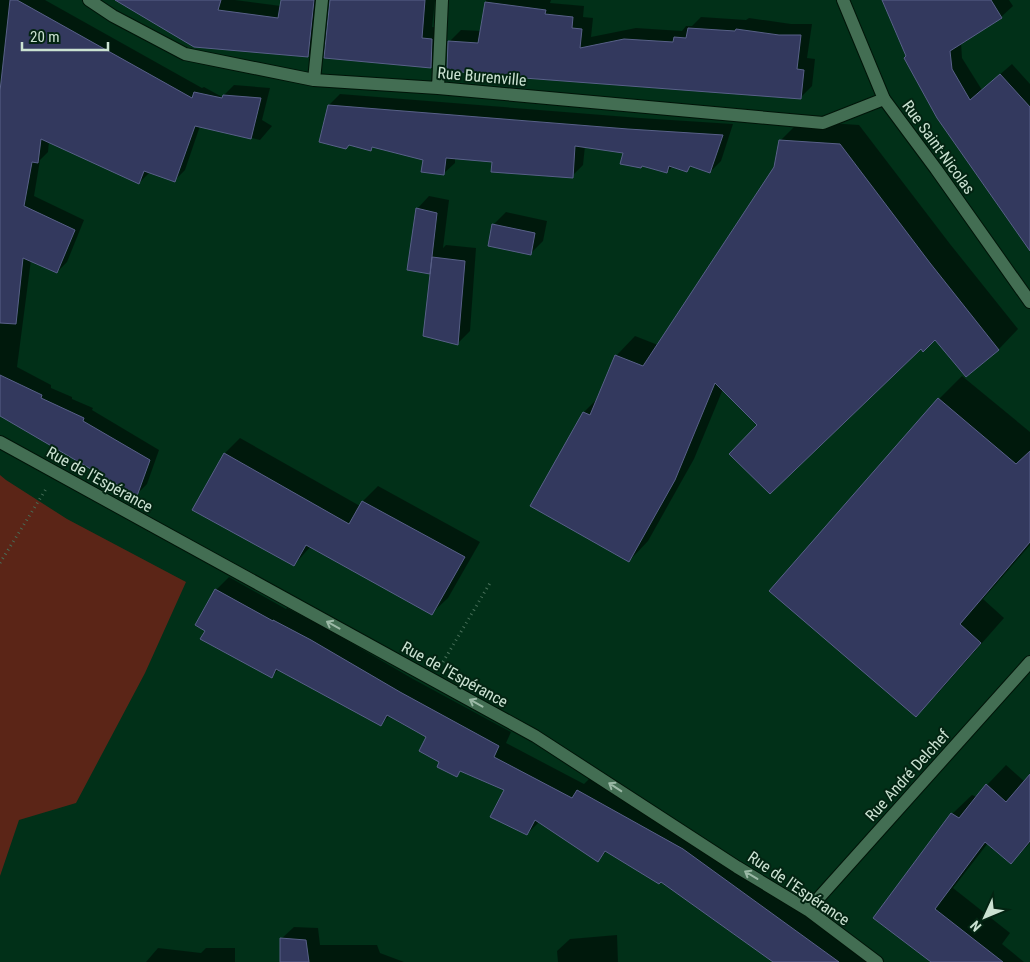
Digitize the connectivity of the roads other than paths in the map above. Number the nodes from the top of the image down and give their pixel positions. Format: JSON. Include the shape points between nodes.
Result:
{"nodes":[{"id":1,"x":89,"y":0,"type":"edge"},
{"id":2,"x":322,"y":0,"type":"edge"},
{"id":3,"x":442,"y":0,"type":"edge"},
{"id":4,"x":843,"y":0,"type":"edge"},
{"id":5,"x":314,"y":80,"type":"junction"},
{"id":6,"x":438,"y":88,"type":"junction"},
{"id":7,"x":884,"y":99,"type":"junction"},
{"id":8,"x":1030,"y":302,"type":"edge"},
{"id":9,"x":0,"y":442,"type":"edge"},
{"id":10,"x":1030,"y":662,"type":"edge"},
{"id":11,"x":808,"y":910,"type":"junction"},
{"id":12,"x":876,"y":962,"type":"edge"}],
"edges":[{"from":1,"to":5,"type":"street","name":"Rue Burenville","via":[[185,54]]},
{"from":2,"to":5,"type":"street"},
{"from":3,"to":6,"type":"street"},
{"from":4,"to":7,"type":"street","name":"Rue Saint-Nicolas"},
{"from":5,"to":6,"type":"street","name":"Rue Burenville"},
{"from":6,"to":7,"type":"street","name":"Rue Burenville","via":[[823,123]]},
{"from":7,"to":8,"type":"street","name":"Rue Saint-Nicolas"},
{"from":11,"to":9,"type":"street","name":"Rue de l'Espérance","one_way":true,"via":[[535,736]]},
{"from":10,"to":11,"type":"street","name":"Rue André Delchef"},
{"from":11,"to":12,"type":"street","name":"Rue de l'Espérance"}]}
